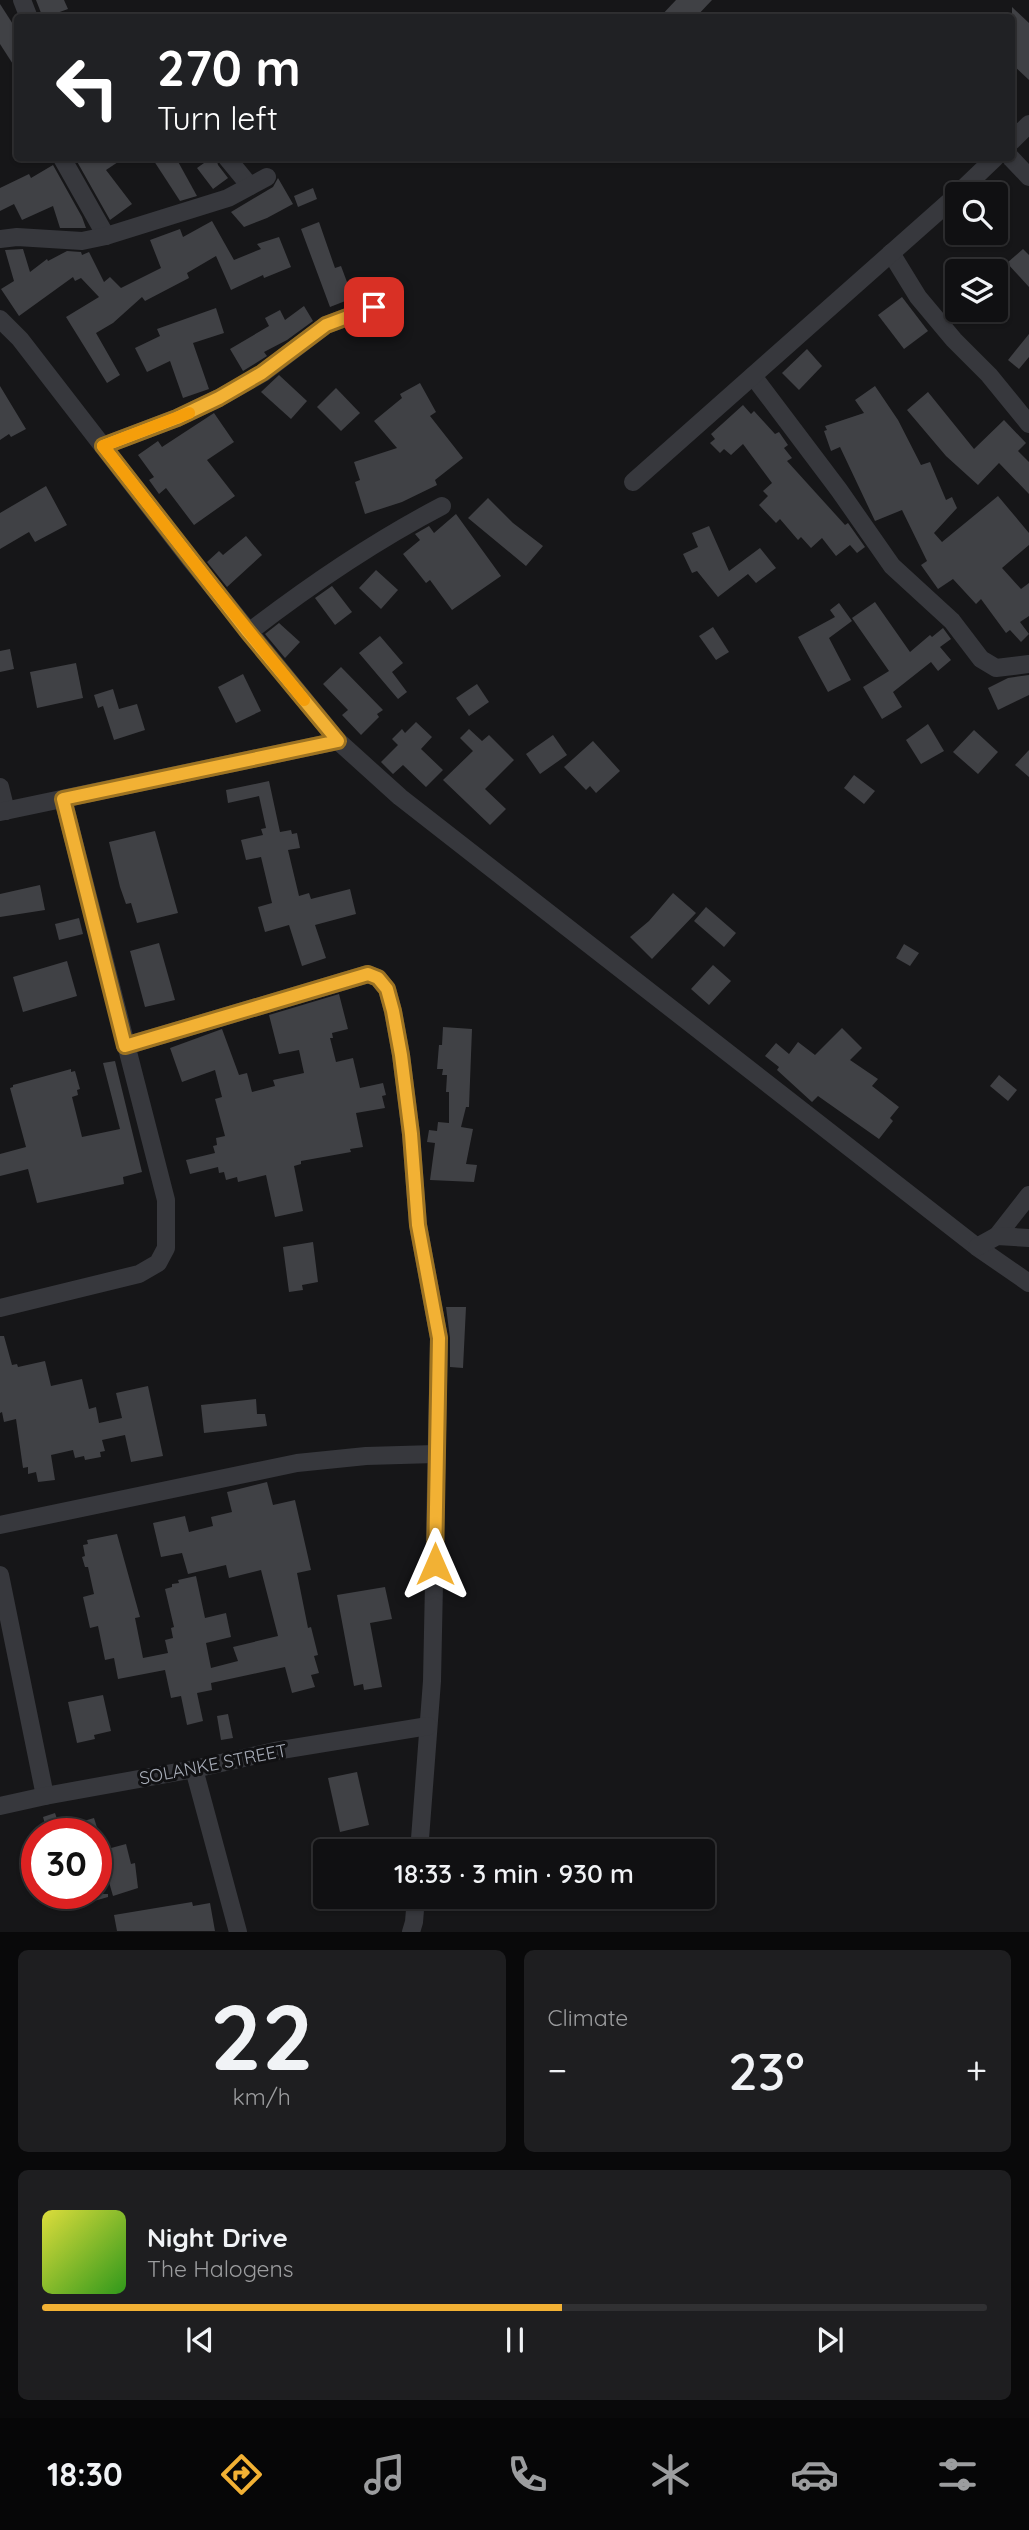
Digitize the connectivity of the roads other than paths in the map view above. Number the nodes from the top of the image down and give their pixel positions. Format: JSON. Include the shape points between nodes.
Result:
{"nodes":[{"id":1,"x":1029,"y":124,"type":"edge"},
{"id":2,"x":1015,"y":138,"type":"edge"},
{"id":3,"x":64,"y":161,"type":"edge"},
{"id":4,"x":230,"y":161,"type":"edge"},
{"id":5,"x":992,"y":161,"type":"edge"},
{"id":6,"x":1014,"y":161,"type":"edge"},
{"id":7,"x":267,"y":177,"type":"dead end"},
{"id":8,"x":1029,"y":177,"type":"edge"},
{"id":9,"x":250,"y":186,"type":"junction"},
{"id":10,"x":106,"y":236,"type":"junction"},
{"id":11,"x":0,"y":239,"type":"edge"},
{"id":12,"x":891,"y":253,"type":"junction"},
{"id":13,"x":374,"y":307,"type":"dead end"},
{"id":14,"x":0,"y":320,"type":"edge"},
{"id":15,"x":753,"y":376,"type":"junction"},
{"id":16,"x":1029,"y":424,"type":"edge"},
{"id":17,"x":103,"y":446,"type":"junction"},
{"id":18,"x":633,"y":482,"type":"dead end"},
{"id":19,"x":442,"y":506,"type":"dead end"},
{"id":20,"x":248,"y":632,"type":"junction"},
{"id":21,"x":1029,"y":664,"type":"edge"},
{"id":22,"x":338,"y":741,"type":"junction"},
{"id":23,"x":0,"y":788,"type":"edge"},
{"id":24,"x":63,"y":799,"type":"junction"},
{"id":25,"x":3,"y":812,"type":"edge"},
{"id":26,"x":125,"y":1046,"type":"junction"},
{"id":27,"x":1029,"y":1195,"type":"edge"},
{"id":28,"x":997,"y":1236,"type":"junction"},
{"id":29,"x":1029,"y":1238,"type":"edge"},
{"id":30,"x":977,"y":1247,"type":"junction"},
{"id":31,"x":1029,"y":1283,"type":"edge"},
{"id":32,"x":0,"y":1308,"type":"edge"},
{"id":33,"x":435,"y":1454,"type":"junction"},
{"id":34,"x":0,"y":1525,"type":"edge"},
{"id":35,"x":0,"y":1575,"type":"edge"},
{"id":36,"x":428,"y":1726,"type":"junction"},
{"id":37,"x":194,"y":1769,"type":"junction"},
{"id":38,"x":45,"y":1796,"type":"junction"},
{"id":39,"x":0,"y":1806,"type":"edge"},
{"id":40,"x":420,"y":1839,"type":"edge"},
{"id":41,"x":415,"y":1909,"type":"edge"},
{"id":42,"x":238,"y":1931,"type":"edge"},
{"id":43,"x":411,"y":1931,"type":"edge"}],
"edges":[{"from":1,"to":2,"type":"street"},
{"from":3,"to":10,"type":"street"},
{"from":4,"to":9,"type":"street"},
{"from":5,"to":12,"type":"street"},
{"from":6,"to":8,"type":"street"},
{"from":7,"to":9,"type":"street"},
{"from":9,"to":10,"type":"street","via":[[228,198]]},
{"from":10,"to":11,"type":"street"},
{"from":12,"to":15,"type":"street"},
{"from":12,"to":16,"type":"street","via":[[918,297]]},
{"from":13,"to":17,"type":"street","via":[[326,325],[262,373],[219,398]]},
{"from":14,"to":17,"type":"street"},
{"from":15,"to":18,"type":"street"},
{"from":15,"to":21,"type":"street","via":[[892,566],[953,621],[981,659],[996,668]]},
{"from":17,"to":20,"type":"street"},
{"from":19,"to":20,"type":"street","via":[[387,535]]},
{"from":20,"to":22,"type":"street"},
{"from":22,"to":24,"type":"street"},
{"from":22,"to":30,"type":"street","via":[[400,797]]},
{"from":23,"to":25,"type":"street"},
{"from":24,"to":25,"type":"street"},
{"from":24,"to":26,"type":"street"},
{"from":26,"to":32,"type":"street","via":[[166,1200],[166,1248],[158,1263],[139,1274]]},
{"from":26,"to":33,"type":"street","via":[[368,974],[387,989],[401,1055],[418,1225],[439,1338]]},
{"from":27,"to":28,"type":"street"},
{"from":28,"to":29,"type":"street"},
{"from":28,"to":30,"type":"street"},
{"from":30,"to":31,"type":"street"},
{"from":33,"to":34,"type":"street","via":[[297,1463]]},
{"from":33,"to":36,"type":"street"},
{"from":35,"to":38,"type":"street"},
{"from":36,"to":37,"type":"street","name":"SOLANKE STREET"},
{"from":36,"to":40,"type":"street"},
{"from":37,"to":38,"type":"street","name":"SOLANKE STREET"},
{"from":37,"to":42,"type":"street"},
{"from":38,"to":39,"type":"street","name":"SOLANKE STREET"},
{"from":41,"to":43,"type":"street"}]}
